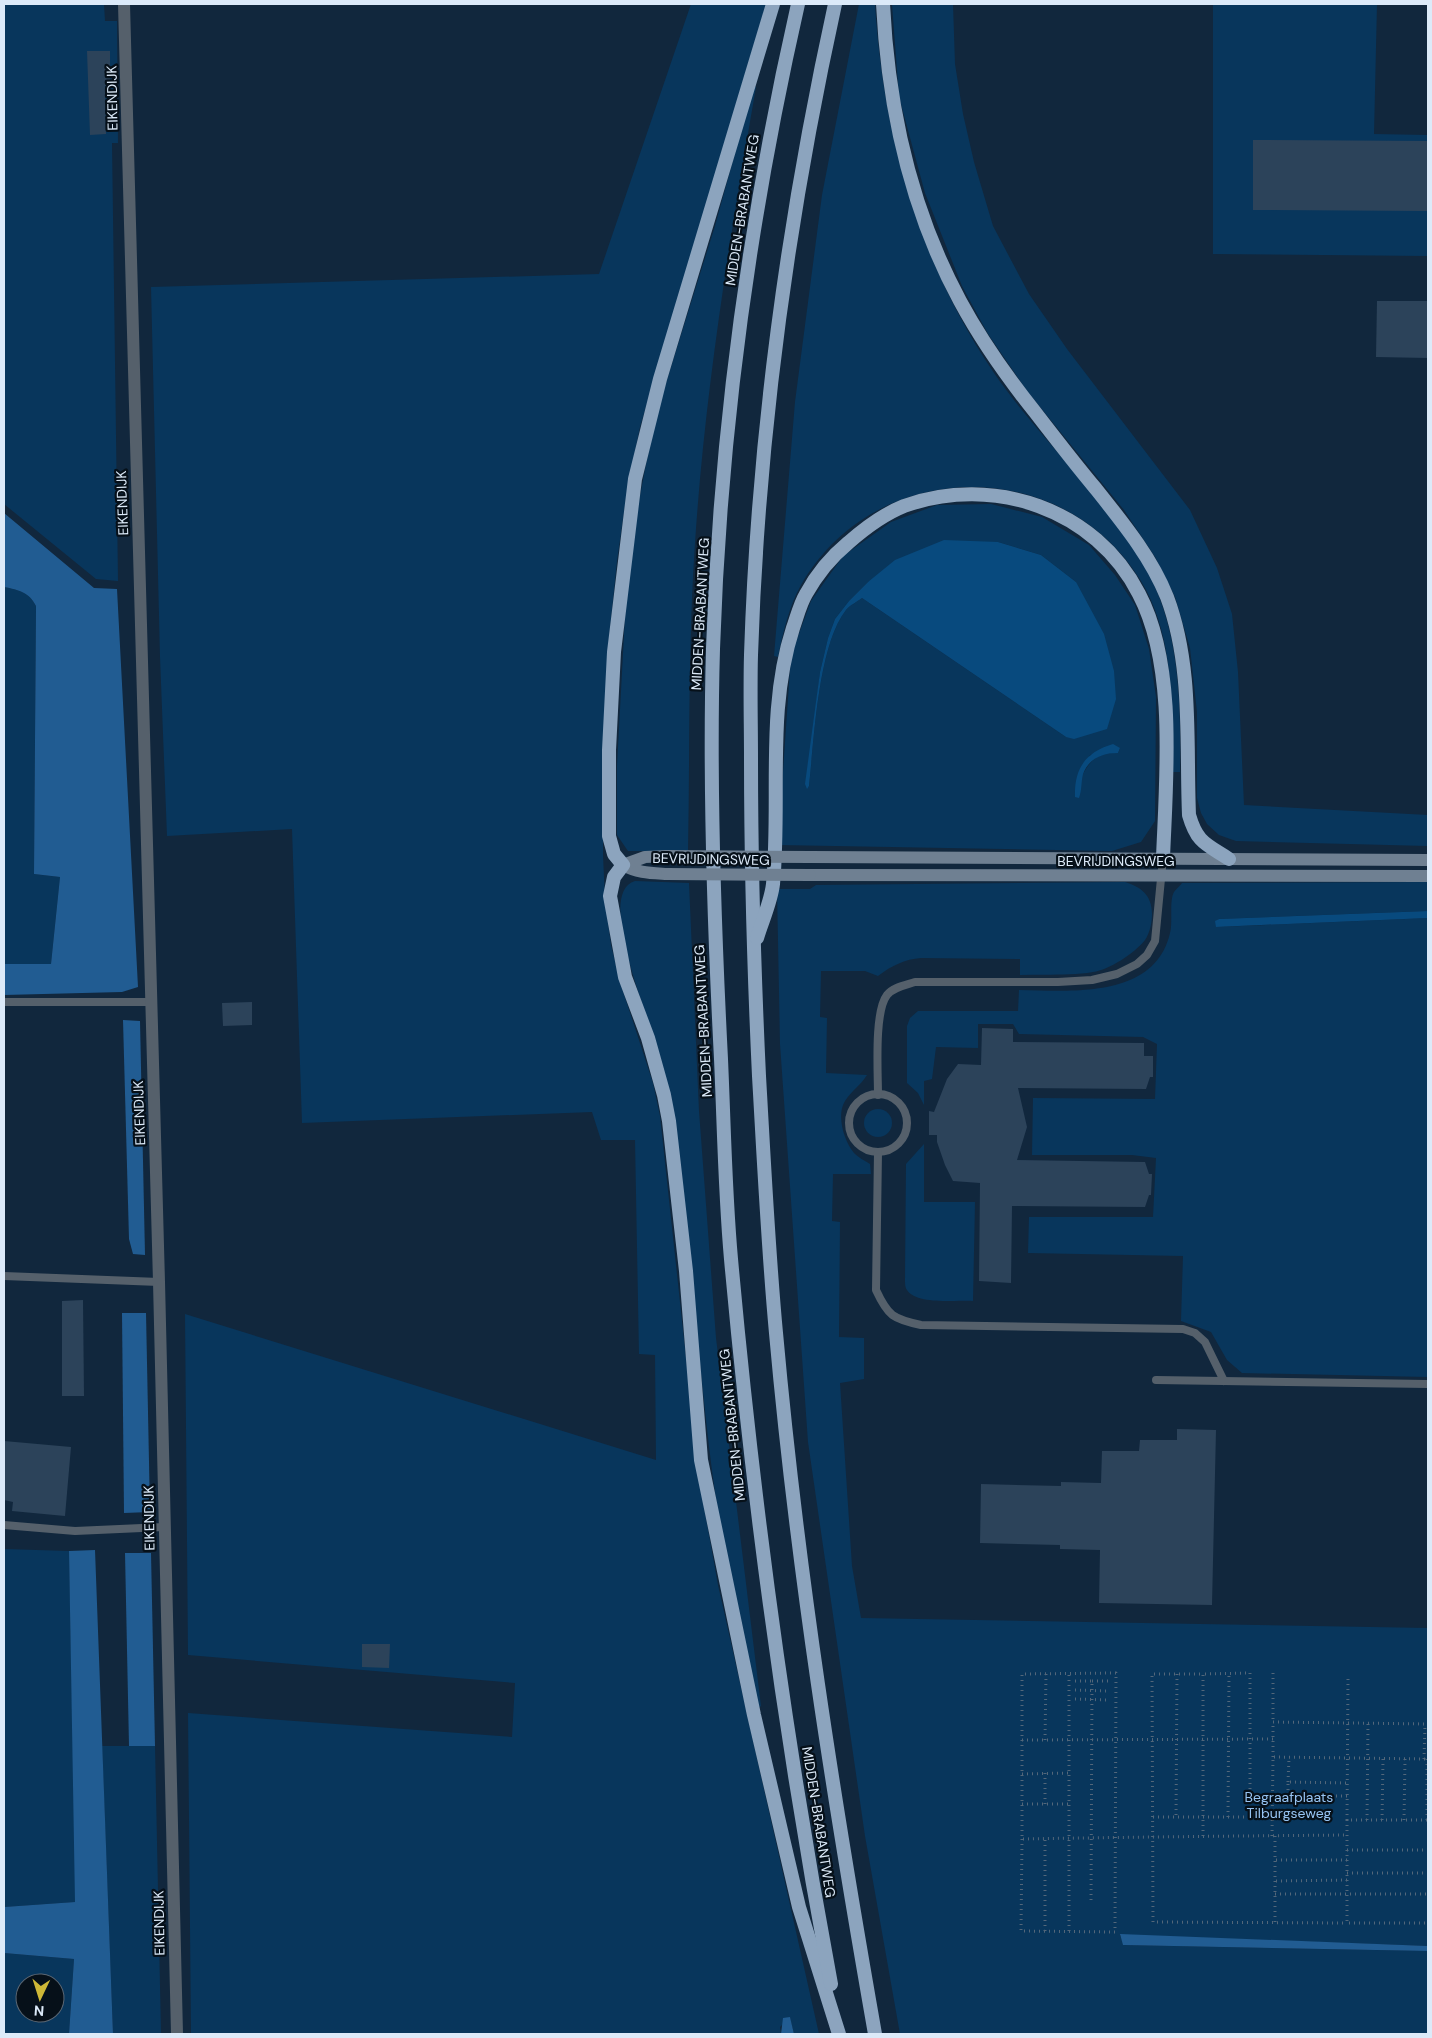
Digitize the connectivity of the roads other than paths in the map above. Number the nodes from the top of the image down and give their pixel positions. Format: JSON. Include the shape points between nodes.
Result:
{"nodes":[{"id":1,"x":124,"y":4,"type":"edge"},
{"id":2,"x":773,"y":4,"type":"edge"},
{"id":3,"x":798,"y":4,"type":"edge"},
{"id":4,"x":835,"y":4,"type":"edge"},
{"id":5,"x":883,"y":4,"type":"edge"},
{"id":6,"x":1163,"y":858,"type":"junction"},
{"id":7,"x":1229,"y":859,"type":"junction"},
{"id":8,"x":1428,"y":860,"type":"edge"},
{"id":9,"x":622,"y":865,"type":"junction"},
{"id":10,"x":1162,"y":876,"type":"junction"},
{"id":11,"x":1428,"y":876,"type":"edge"},
{"id":12,"x":753,"y":951,"type":"junction"},
{"id":13,"x":4,"y":1002,"type":"edge"},
{"id":14,"x":151,"y":1002,"type":"junction"},
{"id":15,"x":878,"y":1094,"type":"junction"},
{"id":16,"x":878,"y":1152,"type":"junction"},
{"id":17,"x":4,"y":1276,"type":"edge"},
{"id":18,"x":159,"y":1282,"type":"junction"},
{"id":19,"x":1156,"y":1380,"type":"dead end"},
{"id":20,"x":1224,"y":1381,"type":"junction"},
{"id":21,"x":1428,"y":1384,"type":"edge"},
{"id":22,"x":4,"y":1525,"type":"edge"},
{"id":23,"x":164,"y":1527,"type":"junction"},
{"id":24,"x":177,"y":2034,"type":"edge"},
{"id":25,"x":840,"y":2034,"type":"edge"},
{"id":26,"x":875,"y":2034,"type":"edge"}],
"edges":[{"from":1,"to":14,"type":"street","name":"EIKENDIJK"},
{"from":2,"to":9,"type":"highway","via":[[660,379],[635,479],[614,652],[609,750],[609,836],[614,854]]},
{"from":3,"to":25,"type":"highway","name":"MIDDEN-BRABANTWEG","via":[[759,201],[732,396],[713,648],[712,841],[730,1254],[749,1436],[778,1668],[806,1850]]},
{"from":4,"to":12,"type":"highway","name":"MIDDEN-BRABANTWEG","via":[[812,108],[796,205],[781,305],[761,489],[751,655]]},
{"from":5,"to":7,"type":"highway","via":[[892,98],[928,231],[959,299],[981,337],[1018,391],[1133,536],[1167,598],[1185,677],[1189,815],[1198,839]]},
{"from":6,"to":7,"type":"main road","name":"BEVRIJDINGSWEG"},
{"from":6,"to":9,"type":"main road","name":"BEVRIJDINGSWEG","bridge":true,"via":[[667,856],[645,857]]},
{"from":6,"to":10,"type":"lane"},
{"from":6,"to":12,"type":"highway","via":[[1167,761],[1163,675],[1153,631],[1139,594],[1104,545],[1074,522],[1046,508],[1014,498],[976,494],[939,498],[904,506],[869,525],[822,569],[805,595],[785,653],[777,730],[773,886]]},
{"from":7,"to":8,"type":"main road","name":"BEVRIJDINGSWEG"},
{"from":9,"to":10,"type":"main road","name":"BEVRIJDINGSWEG","bridge":true,"via":[[646,873],[667,874]]},
{"from":9,"to":25,"type":"highway","via":[[614,877],[610,896],[625,977],[648,1038],[669,1122],[685,1262],[701,1460],[754,1716],[799,1907]]},
{"from":10,"to":11,"type":"main road","name":"BEVRIJDINGSWEG"},
{"from":10,"to":15,"type":"lane","via":[[1155,941],[1147,955],[1117,974],[1092,980],[1058,982],[915,982],[887,994],[879,1022]]},
{"from":12,"to":26,"type":"highway","name":"MIDDEN-BRABANTWEG","via":[[769,1256],[786,1432],[814,1666]]},
{"from":13,"to":14,"type":"lane"},
{"from":14,"to":18,"type":"street","name":"EIKENDIJK"},
{"from":15,"to":16,"type":"lane","via":[[895,1100],[905,1115],[906,1124],[895,1147]]},
{"from":15,"to":16,"type":"lane","via":[[854,1106],[849,1123],[850,1132],[861,1147]]},
{"from":16,"to":20,"type":"lane","via":[[876,1290],[885,1309],[902,1321],[921,1325],[1183,1329],[1195,1333],[1205,1342]]},
{"from":17,"to":18,"type":"lane"},
{"from":18,"to":23,"type":"street","name":"EIKENDIJK"},
{"from":19,"to":20,"type":"lane"},
{"from":20,"to":21,"type":"lane"},
{"from":22,"to":23,"type":"lane","via":[[82,1531]]},
{"from":23,"to":24,"type":"street","name":"EIKENDIJK"}]}
